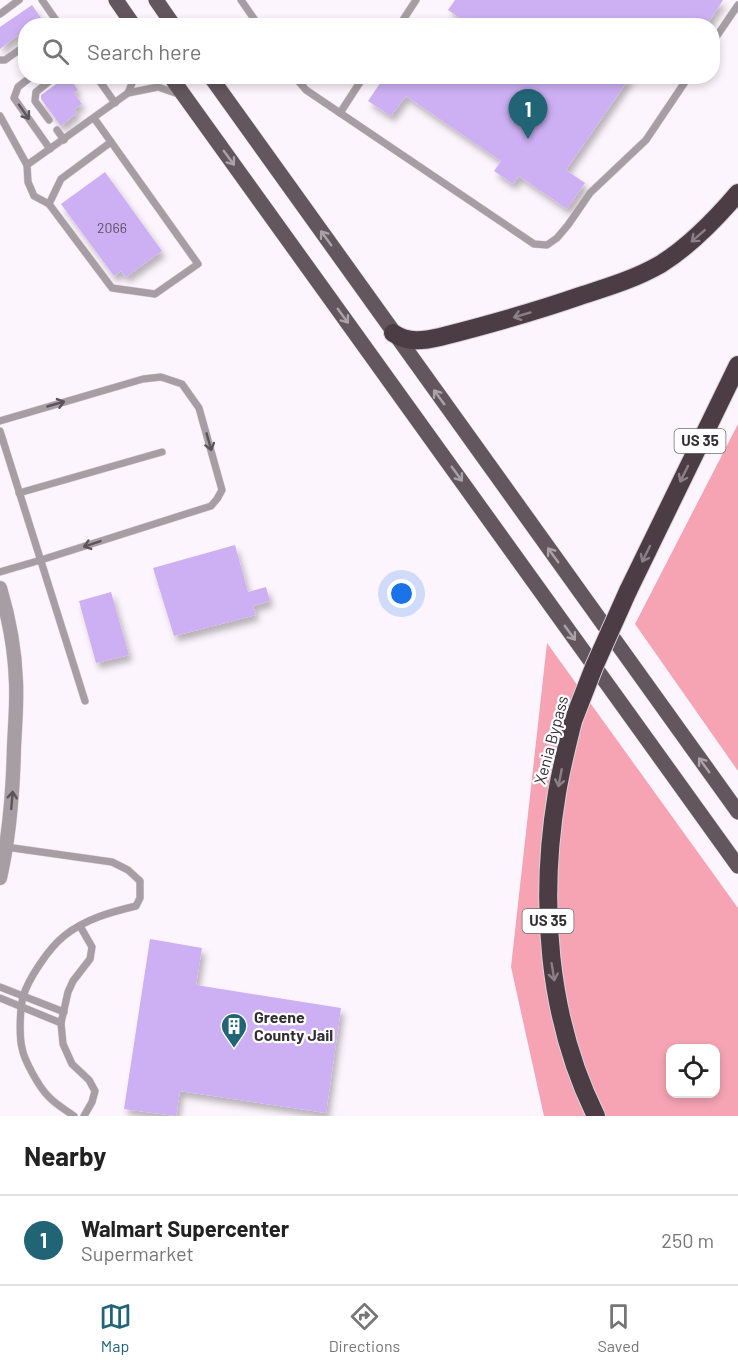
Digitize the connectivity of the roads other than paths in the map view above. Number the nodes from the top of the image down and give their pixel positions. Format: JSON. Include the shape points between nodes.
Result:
{"nodes":[{"id":1,"x":19,"y":0,"type":"edge"},
{"id":2,"x":42,"y":0,"type":"edge"},
{"id":3,"x":116,"y":0,"type":"edge"},
{"id":4,"x":156,"y":0,"type":"edge"},
{"id":5,"x":242,"y":0,"type":"edge"},
{"id":6,"x":416,"y":0,"type":"edge"},
{"id":7,"x":738,"y":5,"type":"edge"},
{"id":8,"x":0,"y":14,"type":"edge"},
{"id":9,"x":53,"y":18,"type":"edge"},
{"id":10,"x":128,"y":18,"type":"edge"},
{"id":11,"x":168,"y":18,"type":"edge"},
{"id":12,"x":254,"y":18,"type":"edge"},
{"id":13,"x":404,"y":18,"type":"edge"},
{"id":14,"x":720,"y":31,"type":"edge"},
{"id":15,"x":18,"y":51,"type":"edge"},
{"id":16,"x":0,"y":60,"type":"edge"},
{"id":17,"x":22,"y":84,"type":"edge"},
{"id":18,"x":46,"y":84,"type":"edge"},
{"id":19,"x":101,"y":84,"type":"edge"},
{"id":20,"x":132,"y":84,"type":"edge"},
{"id":21,"x":176,"y":84,"type":"edge"},
{"id":22,"x":215,"y":84,"type":"edge"},
{"id":23,"x":301,"y":84,"type":"edge"},
{"id":24,"x":359,"y":84,"type":"edge"},
{"id":25,"x":684,"y":84,"type":"edge"},
{"id":26,"x":128,"y":93,"type":"junction"},
{"id":27,"x":184,"y":96,"type":"junction"},
{"id":28,"x":114,"y":103,"type":"junction"},
{"id":29,"x":340,"y":113,"type":"junction"},
{"id":30,"x":0,"y":116,"type":"edge"},
{"id":31,"x":94,"y":118,"type":"junction"},
{"id":32,"x":50,"y":120,"type":"dead end"},
{"id":33,"x":57,"y":130,"type":"dead end"},
{"id":34,"x":64,"y":140,"type":"junction"},
{"id":35,"x":111,"y":142,"type":"junction"},
{"id":36,"x":50,"y":149,"type":"junction"},
{"id":37,"x":27,"y":165,"type":"junction"},
{"id":38,"x":738,"y":193,"type":"edge"},
{"id":39,"x":49,"y":204,"type":"junction"},
{"id":40,"x":393,"y":333,"type":"junction"},
{"id":41,"x":738,"y":365,"type":"edge"},
{"id":42,"x":0,"y":421,"type":"edge"},
{"id":43,"x":0,"y":431,"type":"edge"},
{"id":44,"x":162,"y":452,"type":"dead end"},
{"id":45,"x":20,"y":493,"type":"junction"},
{"id":46,"x":41,"y":560,"type":"junction"},
{"id":47,"x":0,"y":572,"type":"edge"},
{"id":48,"x":0,"y":588,"type":"edge"},
{"id":49,"x":85,"y":701,"type":"dead end"},
{"id":50,"x":738,"y":812,"type":"edge"},
{"id":51,"x":4,"y":847,"type":"edge"},
{"id":52,"x":738,"y":866,"type":"edge"},
{"id":53,"x":0,"y":878,"type":"edge"},
{"id":54,"x":80,"y":926,"type":"junction"},
{"id":55,"x":0,"y":987,"type":"edge"},
{"id":56,"x":23,"y":996,"type":"junction"},
{"id":57,"x":0,"y":998,"type":"edge"},
{"id":58,"x":21,"y":1007,"type":"junction"},
{"id":59,"x":64,"y":1012,"type":"junction"},
{"id":60,"x":61,"y":1023,"type":"junction"},
{"id":61,"x":74,"y":1116,"type":"edge"},
{"id":62,"x":84,"y":1116,"type":"edge"},
{"id":63,"x":596,"y":1116,"type":"edge"}],
"edges":[{"from":1,"to":8,"type":"lane"},
{"from":2,"to":9,"type":"lane"},
{"from":3,"to":10,"type":"main road"},
{"from":4,"to":11,"type":"main road"},
{"from":5,"to":12,"type":"lane"},
{"from":6,"to":13,"type":"lane"},
{"from":7,"to":14,"type":"lane"},
{"from":15,"to":16,"type":"lane"},
{"from":17,"to":36,"type":"lane","one_way":true,"via":[[14,98]]},
{"from":18,"to":32,"type":"lane","via":[[36,92],[35,101]]},
{"from":19,"to":28,"type":"lane"},
{"from":20,"to":26,"type":"lane"},
{"from":21,"to":27,"type":"main road"},
{"from":40,"to":22,"type":"main road","one_way":true},
{"from":23,"to":29,"type":"lane"},
{"from":24,"to":29,"type":"lane"},
{"from":25,"to":29,"type":"lane","via":[[646,140],[590,193],[568,225],[547,245],[534,244]]},
{"from":26,"to":27,"type":"lane","via":[[158,87]]},
{"from":26,"to":28,"type":"lane"},
{"from":27,"to":52,"type":"main road","one_way":true},
{"from":28,"to":31,"type":"lane"},
{"from":30,"to":37,"type":"lane"},
{"from":31,"to":34,"type":"lane"},
{"from":31,"to":35,"type":"lane"},
{"from":33,"to":34,"type":"lane"},
{"from":34,"to":36,"type":"lane"},
{"from":35,"to":39,"type":"lane","via":[[61,179]]},
{"from":35,"to":39,"type":"lane","via":[[198,264],[155,294],[112,288]]},
{"from":36,"to":37,"type":"lane"},
{"from":37,"to":39,"type":"lane","via":[[34,196]]},
{"from":38,"to":40,"type":"highway","one_way":true,"via":[[716,220],[686,246],[636,277],[557,304],[423,341]]},
{"from":50,"to":40,"type":"main road","one_way":true},
{"from":41,"to":63,"type":"highway","name":"Xenia Bypass","number":"US 35","one_way":true,"bridge":true,"via":[[594,667],[573,721],[561,770],[551,838],[549,936],[563,1022]]},
{"from":42,"to":46,"type":"lane","one_way":true,"via":[[161,377],[182,384],[199,408],[222,490],[211,506]]},
{"from":43,"to":45,"type":"lane"},
{"from":44,"to":45,"type":"lane"},
{"from":45,"to":46,"type":"lane"},
{"from":46,"to":47,"type":"lane"},
{"from":46,"to":49,"type":"lane"},
{"from":51,"to":48,"type":"street","one_way":true,"via":[[13,794],[16,682]]},
{"from":51,"to":53,"type":"street"},
{"from":51,"to":54,"type":"lane","via":[[112,862],[140,881],[136,906]]},
{"from":54,"to":56,"type":"lane","via":[[48,952]]},
{"from":54,"to":59,"type":"lane","via":[[92,947],[90,959],[73,981]]},
{"from":55,"to":56,"type":"lane"},
{"from":56,"to":58,"type":"lane"},
{"from":56,"to":59,"type":"lane"},
{"from":57,"to":58,"type":"lane"},
{"from":58,"to":60,"type":"lane"},
{"from":58,"to":61,"type":"lane","via":[[22,1048],[31,1070],[48,1096]]},
{"from":59,"to":60,"type":"lane"},
{"from":60,"to":62,"type":"lane","via":[[63,1044],[72,1064],[95,1091]]}]}
